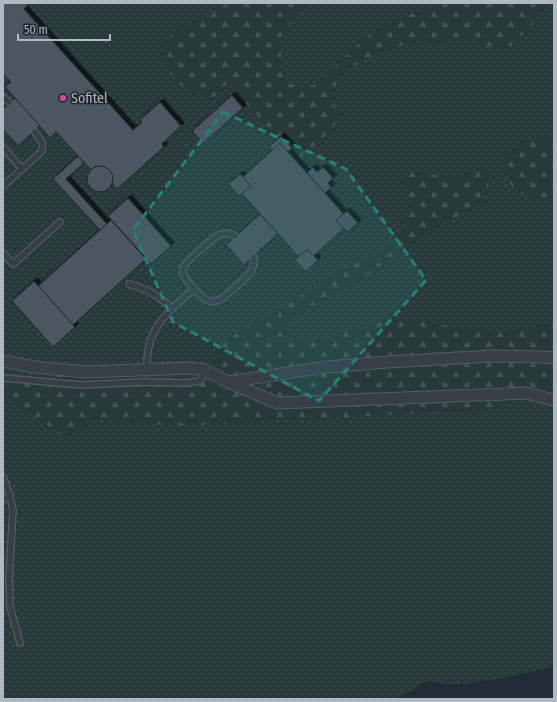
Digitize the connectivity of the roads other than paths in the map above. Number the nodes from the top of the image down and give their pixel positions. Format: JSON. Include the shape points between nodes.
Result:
{"nodes":[{"id":1,"x":3,"y":97,"type":"edge"},
{"id":2,"x":9,"y":102,"type":"dead end"},
{"id":3,"x":35,"y":132,"type":"dead end"},
{"id":4,"x":3,"y":147,"type":"edge"},
{"id":5,"x":22,"y":169,"type":"junction"},
{"id":6,"x":3,"y":186,"type":"edge"},
{"id":7,"x":60,"y":222,"type":"dead end"},
{"id":8,"x":235,"y":236,"type":"dead end"},
{"id":9,"x":3,"y":253,"type":"edge"},
{"id":10,"x":254,"y":257,"type":"dead end"},
{"id":11,"x":129,"y":284,"type":"dead end"},
{"id":12,"x":194,"y":289,"type":"junction"},
{"id":13,"x":171,"y":308,"type":"junction"},
{"id":14,"x":554,"y":358,"type":"edge"},
{"id":15,"x":3,"y":361,"type":"edge"},
{"id":16,"x":147,"y":370,"type":"junction"},
{"id":17,"x":205,"y":370,"type":"junction"},
{"id":18,"x":3,"y":378,"type":"edge"},
{"id":19,"x":228,"y":382,"type":"junction"},
{"id":20,"x":554,"y":400,"type":"edge"},
{"id":21,"x":3,"y":477,"type":"edge"},
{"id":22,"x":10,"y":496,"type":"junction"},
{"id":23,"x":3,"y":500,"type":"edge"},
{"id":24,"x":20,"y":643,"type":"dead end"}],
"edges":[{"from":1,"to":2,"type":"lane"},
{"from":3,"to":5,"type":"lane","via":[[44,147],[42,152]]},
{"from":4,"to":5,"type":"lane"},
{"from":5,"to":6,"type":"lane"},
{"from":7,"to":9,"type":"lane","via":[[13,264]]},
{"from":8,"to":12,"type":"lane","via":[[229,232],[214,237],[186,263],[184,275]]},
{"from":10,"to":12,"type":"lane","via":[[251,272],[222,298],[209,301]]},
{"from":11,"to":13,"type":"lane","via":[[154,294]]},
{"from":12,"to":13,"type":"lane"},
{"from":13,"to":16,"type":"lane","via":[[154,332],[148,351]]},
{"from":14,"to":19,"type":"street","via":[[492,356],[387,362],[326,367]]},
{"from":15,"to":16,"type":"street","via":[[34,368],[85,372]]},
{"from":16,"to":17,"type":"street"},
{"from":17,"to":18,"type":"lane","via":[[200,381],[186,383],[81,385]]},
{"from":17,"to":19,"type":"street"},
{"from":19,"to":20,"type":"street","via":[[277,403],[526,393]]},
{"from":21,"to":22,"type":"lane"},
{"from":22,"to":23,"type":"lane"},
{"from":22,"to":24,"type":"lane","via":[[13,510],[10,607]]}]}
